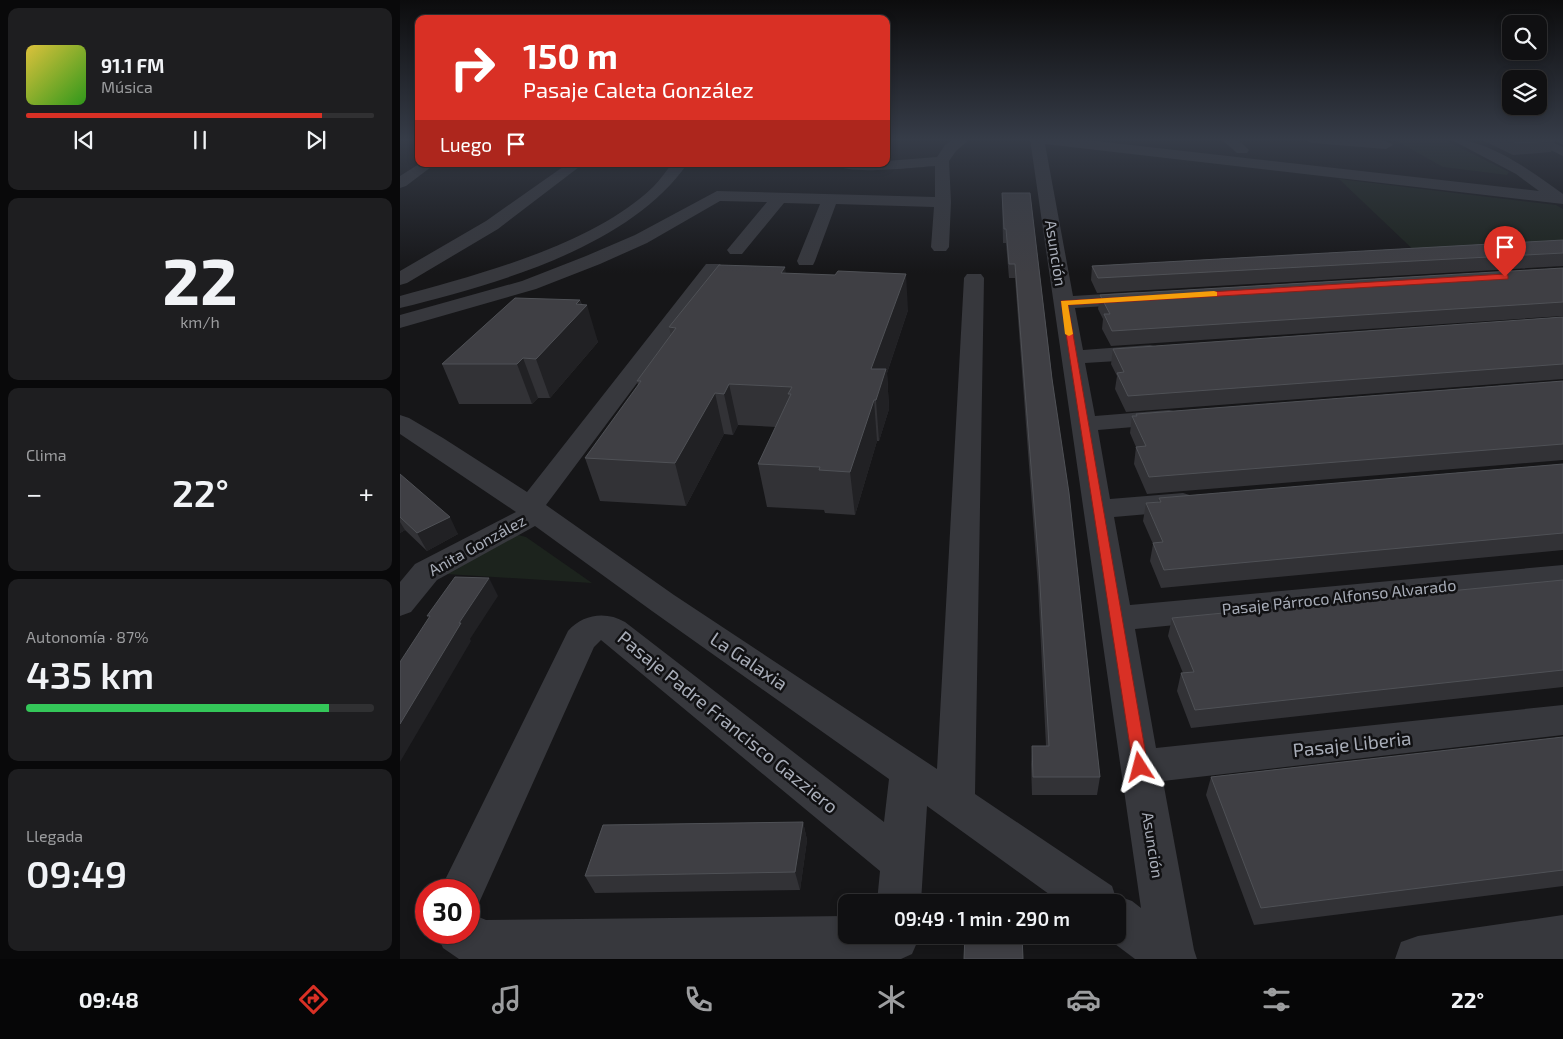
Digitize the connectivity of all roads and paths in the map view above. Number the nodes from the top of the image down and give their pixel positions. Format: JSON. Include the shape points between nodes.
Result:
{"nodes":[{"id":1,"x":549,"y":184,"type":"edge"},
{"id":2,"x":666,"y":184,"type":"edge"},
{"id":3,"x":943,"y":184,"type":"edge"},
{"id":4,"x":1046,"y":184,"type":"edge"},
{"id":5,"x":1450,"y":184,"type":"edge"},
{"id":6,"x":1540,"y":184,"type":"edge"},
{"id":7,"x":1562,"y":196,"type":"edge"},
{"id":8,"x":780,"y":197,"type":"junction"},
{"id":9,"x":830,"y":198,"type":"junction"},
{"id":10,"x":943,"y":202,"type":"junction"},
{"id":11,"x":940,"y":246,"type":"dead end"},
{"id":12,"x":736,"y":250,"type":"dead end"},
{"id":13,"x":806,"y":261,"type":"dead end"},
{"id":14,"x":713,"y":268,"type":"dead end"},
{"id":15,"x":974,"y":278,"type":"dead end"},
{"id":16,"x":400,"y":279,"type":"edge"},
{"id":17,"x":1152,"y":298,"type":"edge"},
{"id":18,"x":400,"y":302,"type":"edge"},
{"id":19,"x":1064,"y":303,"type":"junction"},
{"id":20,"x":400,"y":322,"type":"edge"},
{"id":21,"x":1168,"y":351,"type":"edge"},
{"id":22,"x":1073,"y":357,"type":"junction"},
{"id":23,"x":1191,"y":416,"type":"edge"},
{"id":24,"x":400,"y":423,"type":"edge"},
{"id":25,"x":1084,"y":424,"type":"junction"},
{"id":26,"x":1207,"y":500,"type":"edge"},
{"id":27,"x":1098,"y":509,"type":"junction"},
{"id":28,"x":534,"y":510,"type":"junction"},
{"id":29,"x":1563,"y":576,"type":"edge"},
{"id":30,"x":400,"y":604,"type":"edge"},
{"id":31,"x":1116,"y":619,"type":"junction"},
{"id":32,"x":1563,"y":720,"type":"edge"},
{"id":33,"x":1140,"y":767,"type":"junction"},
{"id":34,"x":909,"y":771,"type":"junction"},
{"id":35,"x":955,"y":803,"type":"junction"},
{"id":36,"x":901,"y":861,"type":"junction"},
{"id":37,"x":467,"y":879,"type":"edge"},
{"id":38,"x":899,"y":894,"type":"edge"},
{"id":39,"x":1085,"y":894,"type":"edge"},
{"id":40,"x":1126,"y":924,"type":"edge"},
{"id":41,"x":838,"y":935,"type":"edge"},
{"id":42,"x":1563,"y":938,"type":"edge"},
{"id":43,"x":480,"y":942,"type":"edge"},
{"id":44,"x":1172,"y":958,"type":"edge"},
{"id":45,"x":1418,"y":959,"type":"edge"}],
"edges":[{"from":1,"to":16,"type":"street","via":[[492,225]]},
{"from":2,"to":18,"type":"street","via":[[631,213],[600,230],[519,264]]},
{"from":3,"to":10,"type":"street"},
{"from":4,"to":19,"type":"street","name":"Asunción"},
{"from":5,"to":7,"type":"street"},
{"from":6,"to":7,"type":"street"},
{"from":8,"to":9,"type":"street"},
{"from":8,"to":12,"type":"street"},
{"from":8,"to":20,"type":"street","via":[[726,195],[711,198],[641,238],[593,260],[520,288]]},
{"from":9,"to":10,"type":"street"},
{"from":9,"to":13,"type":"street"},
{"from":10,"to":11,"type":"street"},
{"from":14,"to":28,"type":"street"},
{"from":15,"to":35,"type":"street"},
{"from":17,"to":19,"type":"street"},
{"from":19,"to":22,"type":"street","name":"Asunción"},
{"from":21,"to":22,"type":"street"},
{"from":22,"to":25,"type":"street","name":"Asunción"},
{"from":23,"to":25,"type":"street"},
{"from":24,"to":28,"type":"street","name":"La Galaxia"},
{"from":25,"to":27,"type":"street","name":"Asunción"},
{"from":26,"to":27,"type":"street"},
{"from":27,"to":31,"type":"street","name":"Asunción"},
{"from":28,"to":30,"type":"street","name":"Anita González","via":[[426,572]]},
{"from":28,"to":34,"type":"street","name":"La Galaxia","via":[[661,602]]},
{"from":29,"to":31,"type":"street","name":"Pasaje Párroco Alfonso Alvarado"},
{"from":31,"to":33,"type":"street","name":"Asunción"},
{"from":32,"to":33,"type":"street","name":"Pasaje Liberia"},
{"from":33,"to":44,"type":"street","name":"Asunción"},
{"from":34,"to":35,"type":"street","name":"La Galaxia"},
{"from":34,"to":36,"type":"street"},
{"from":35,"to":39,"type":"street","name":"La Galaxia"},
{"from":36,"to":37,"type":"street","name":"Pasaje Padre Francisco Gazziero","via":[[613,631],[603,627],[589,631],[580,640]]},
{"from":36,"to":38,"type":"street"},
{"from":40,"to":44,"type":"street"},
{"from":41,"to":43,"type":"street"},
{"from":42,"to":45,"type":"street"}]}
